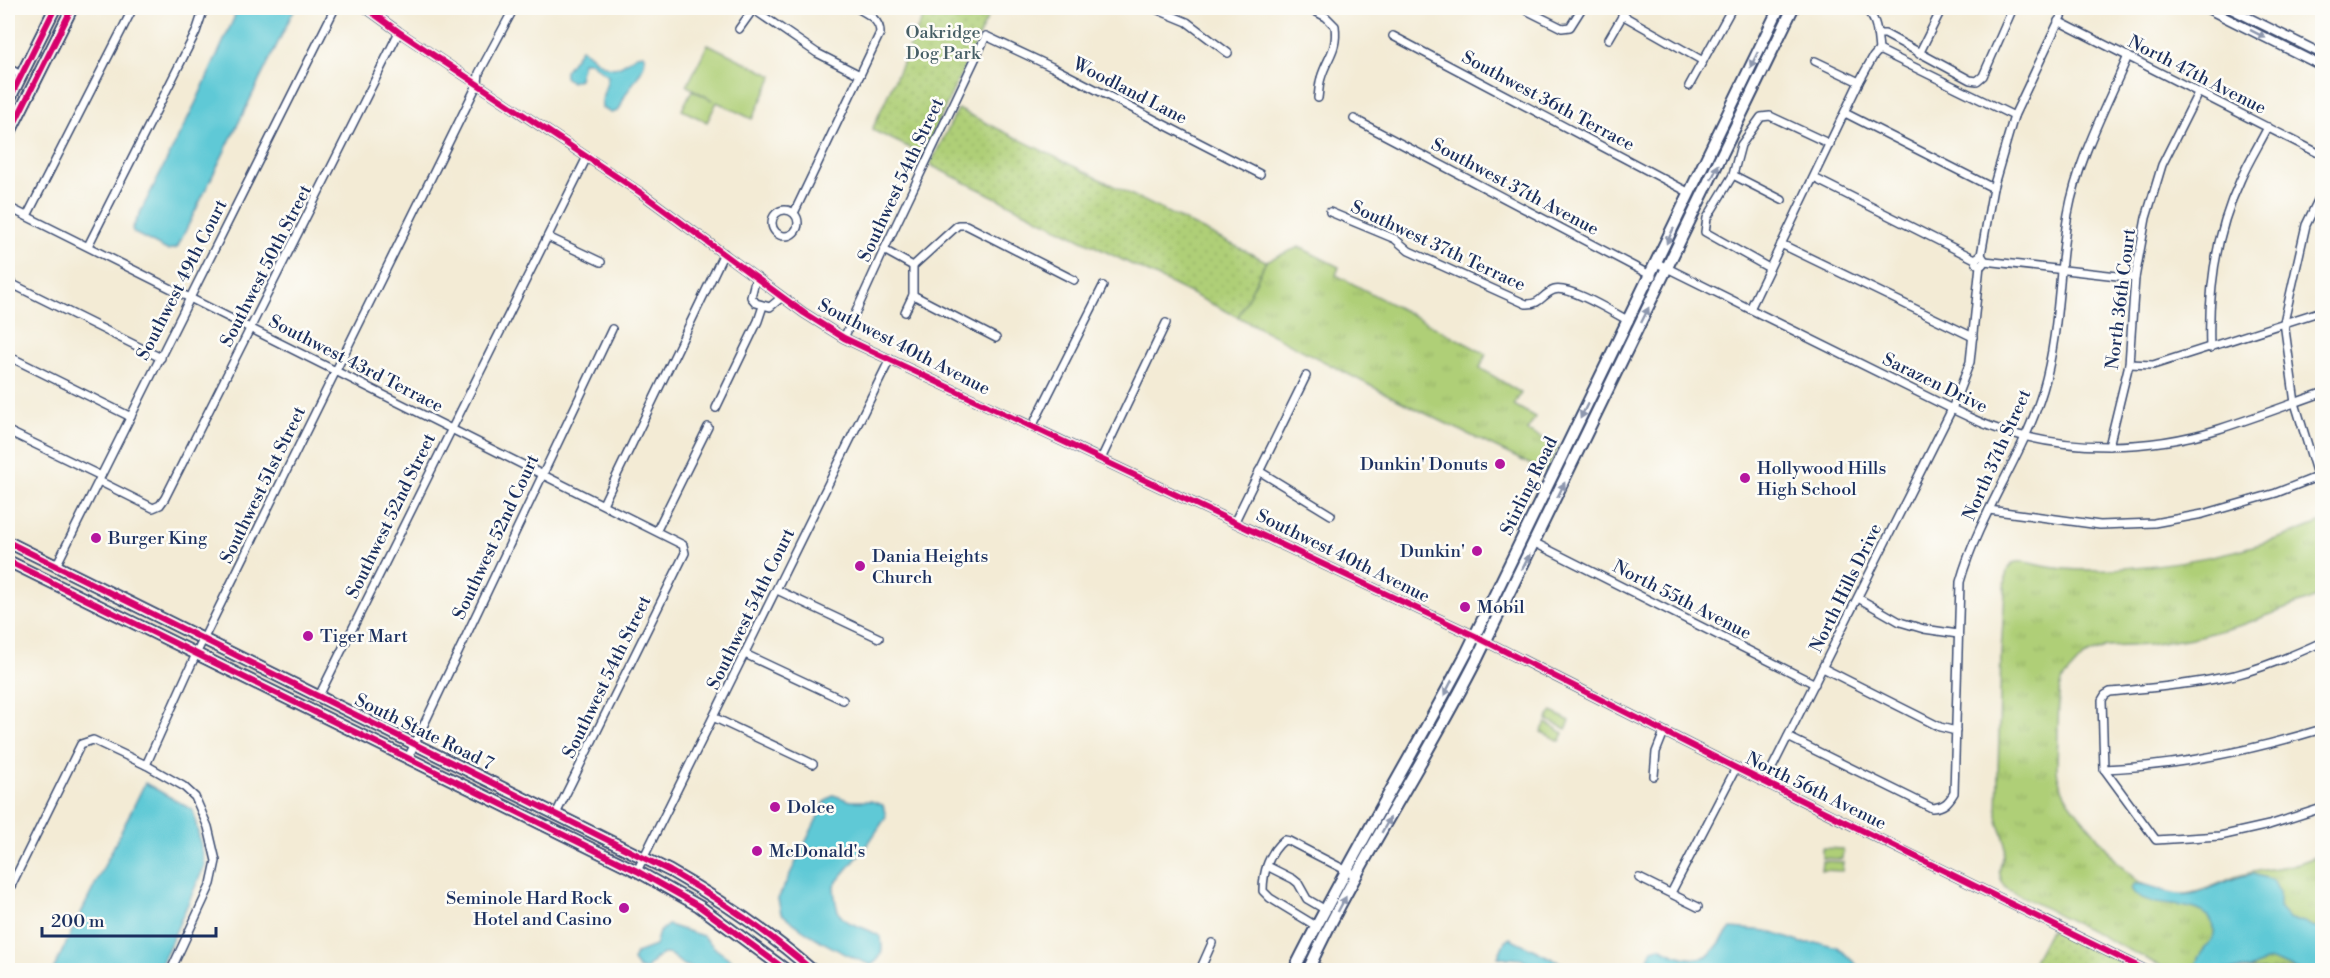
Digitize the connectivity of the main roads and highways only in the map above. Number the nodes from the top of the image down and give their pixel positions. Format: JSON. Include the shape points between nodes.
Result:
{"nodes":[{"id":1,"x":55,"y":8,"type":"edge"},
{"id":2,"x":72,"y":8,"type":"edge"},
{"id":3,"x":1779,"y":8,"type":"edge"},
{"id":4,"x":1793,"y":8,"type":"edge"},
{"id":5,"x":8,"y":102,"type":"edge"},
{"id":6,"x":8,"y":136,"type":"edge"},
{"id":7,"x":1531,"y":520,"type":"junction"},
{"id":8,"x":8,"y":542,"type":"edge"},
{"id":9,"x":1535,"y":543,"type":"junction"},
{"id":10,"x":8,"y":561,"type":"edge"},
{"id":11,"x":56,"y":566,"type":"junction"},
{"id":12,"x":30,"y":571,"type":"junction"},
{"id":13,"x":75,"y":575,"type":"junction"},
{"id":14,"x":50,"y":582,"type":"junction"},
{"id":15,"x":1310,"y":967,"type":"edge"},
{"id":16,"x":786,"y":970,"type":"edge"},
{"id":17,"x":812,"y":970,"type":"edge"},
{"id":18,"x":1293,"y":970,"type":"edge"}],
"edges":[{"from":1,"to":5,"type":"main road"},
{"from":2,"to":6,"type":"main road"},
{"from":3,"to":7,"type":"main road","name":"Stirling Road","one_way":true},
{"from":9,"to":4,"type":"main road","name":"Stirling Road","one_way":true},
{"from":7,"to":9,"type":"main road"},
{"from":7,"to":18,"type":"main road","name":"Stirling Road","one_way":true,"via":[[1438,707]]},
{"from":8,"to":11,"type":"main road","name":"South State Road 7"},
{"from":15,"to":9,"type":"main road","name":"Stirling Road","one_way":true,"via":[[1441,729]]},
{"from":10,"to":12,"type":"main road","name":"South State Road 7"},
{"from":11,"to":12,"type":"main road","via":[[45,572]]},
{"from":11,"to":13,"type":"main road","name":"South State Road 7"},
{"from":12,"to":14,"type":"main road","name":"South State Road 7"},
{"from":13,"to":14,"type":"main road"},
{"from":13,"to":17,"type":"main road","name":"South State Road 7","via":[[644,857],[738,912]]},
{"from":14,"to":16,"type":"main road","name":"South State Road 7","via":[[638,871],[709,913]]}]}
